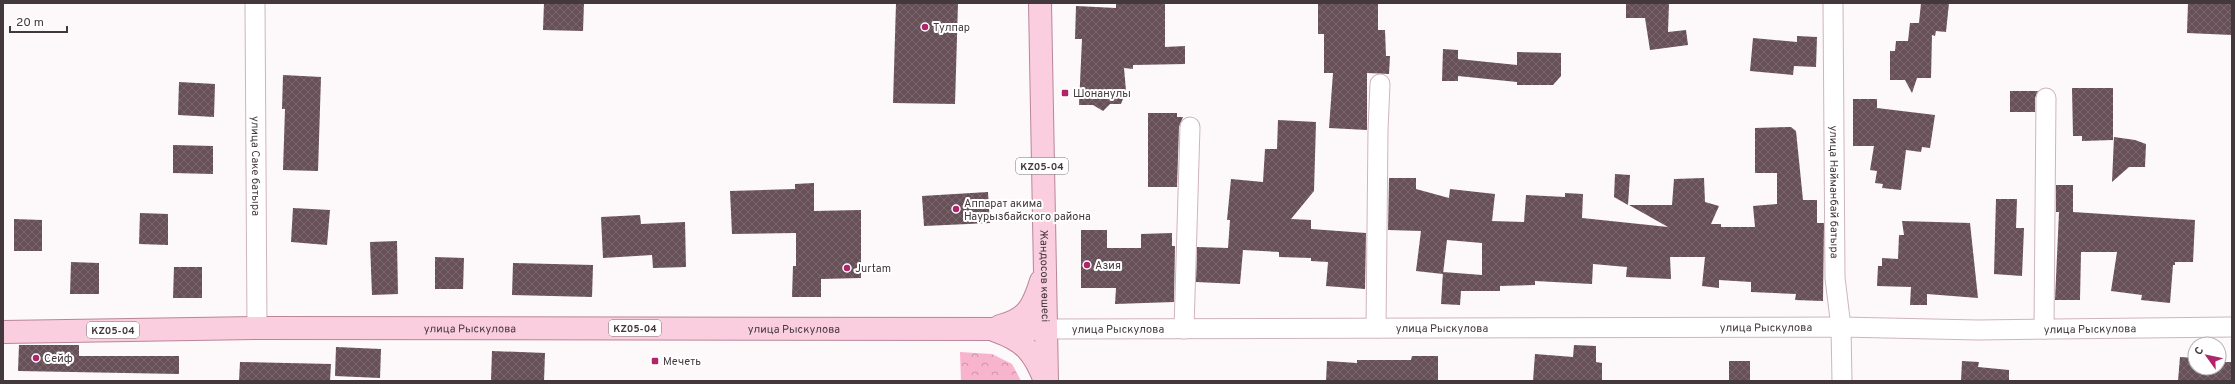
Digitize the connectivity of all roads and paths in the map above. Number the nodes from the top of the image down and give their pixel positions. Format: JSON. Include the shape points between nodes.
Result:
{"nodes":[{"id":1,"x":255,"y":3,"type":"edge"},
{"id":2,"x":1040,"y":3,"type":"edge"},
{"id":3,"x":1833,"y":3,"type":"edge"},
{"id":4,"x":1380,"y":84,"type":"dead end"},
{"id":5,"x":2046,"y":98,"type":"dead end"},
{"id":6,"x":1190,"y":127,"type":"dead end"},
{"id":7,"x":1045,"y":272,"type":"junction"},
{"id":8,"x":1841,"y":327,"type":"junction"},
{"id":9,"x":256,"y":328,"type":"junction"},
{"id":10,"x":1376,"y":328,"type":"junction"},
{"id":11,"x":2232,"y":328,"type":"edge"},
{"id":12,"x":991,"y":329,"type":"junction"},
{"id":13,"x":1046,"y":329,"type":"junction"},
{"id":14,"x":1184,"y":329,"type":"junction"},
{"id":15,"x":2044,"y":329,"type":"junction"},
{"id":16,"x":3,"y":332,"type":"edge"},
{"id":17,"x":1046,"y":381,"type":"edge"},
{"id":18,"x":1842,"y":381,"type":"edge"}],
"edges":[{"from":1,"to":9,"type":"street","name":"улица Саке батыра"},
{"from":2,"to":7,"type":"main road","name":"Жандосов көшесі","number":"KZ05-04"},
{"from":3,"to":8,"type":"street","name":"улица Найманбай батыра","via":[[1835,278]]},
{"from":4,"to":10,"type":"street"},
{"from":5,"to":15,"type":"street"},
{"from":6,"to":14,"type":"street"},
{"from":7,"to":12,"type":"main road","number":"KZ05-04","via":[[1031,308],[1015,322]]},
{"from":7,"to":13,"type":"main road","name":"Жандосов көшесі","number":"KZ05-04"},
{"from":8,"to":10,"type":"street","name":"улица Рыскулова"},
{"from":8,"to":15,"type":"street","name":"улица Рыскулова"},
{"from":8,"to":18,"type":"street","name":"улица Найманбай батыра"},
{"from":9,"to":12,"type":"main road","name":"улица Рыскулова","number":"KZ05-04"},
{"from":9,"to":16,"type":"main road","name":"улица Рыскулова","number":"KZ05-04"},
{"from":10,"to":14,"type":"street","name":"улица Рыскулова"},
{"from":11,"to":15,"type":"street","name":"улица Рыскулова"},
{"from":12,"to":13,"type":"main road","name":"улица Рыскулова","number":"KZ05-04"},
{"from":12,"to":17,"type":"main road","number":"KZ05-04","via":[[1016,338],[1030,352]]},
{"from":13,"to":14,"type":"street","name":"улица Рыскулова"},
{"from":13,"to":17,"type":"main road","name":"Жандосов көшесі","number":"KZ05-04"}]}
